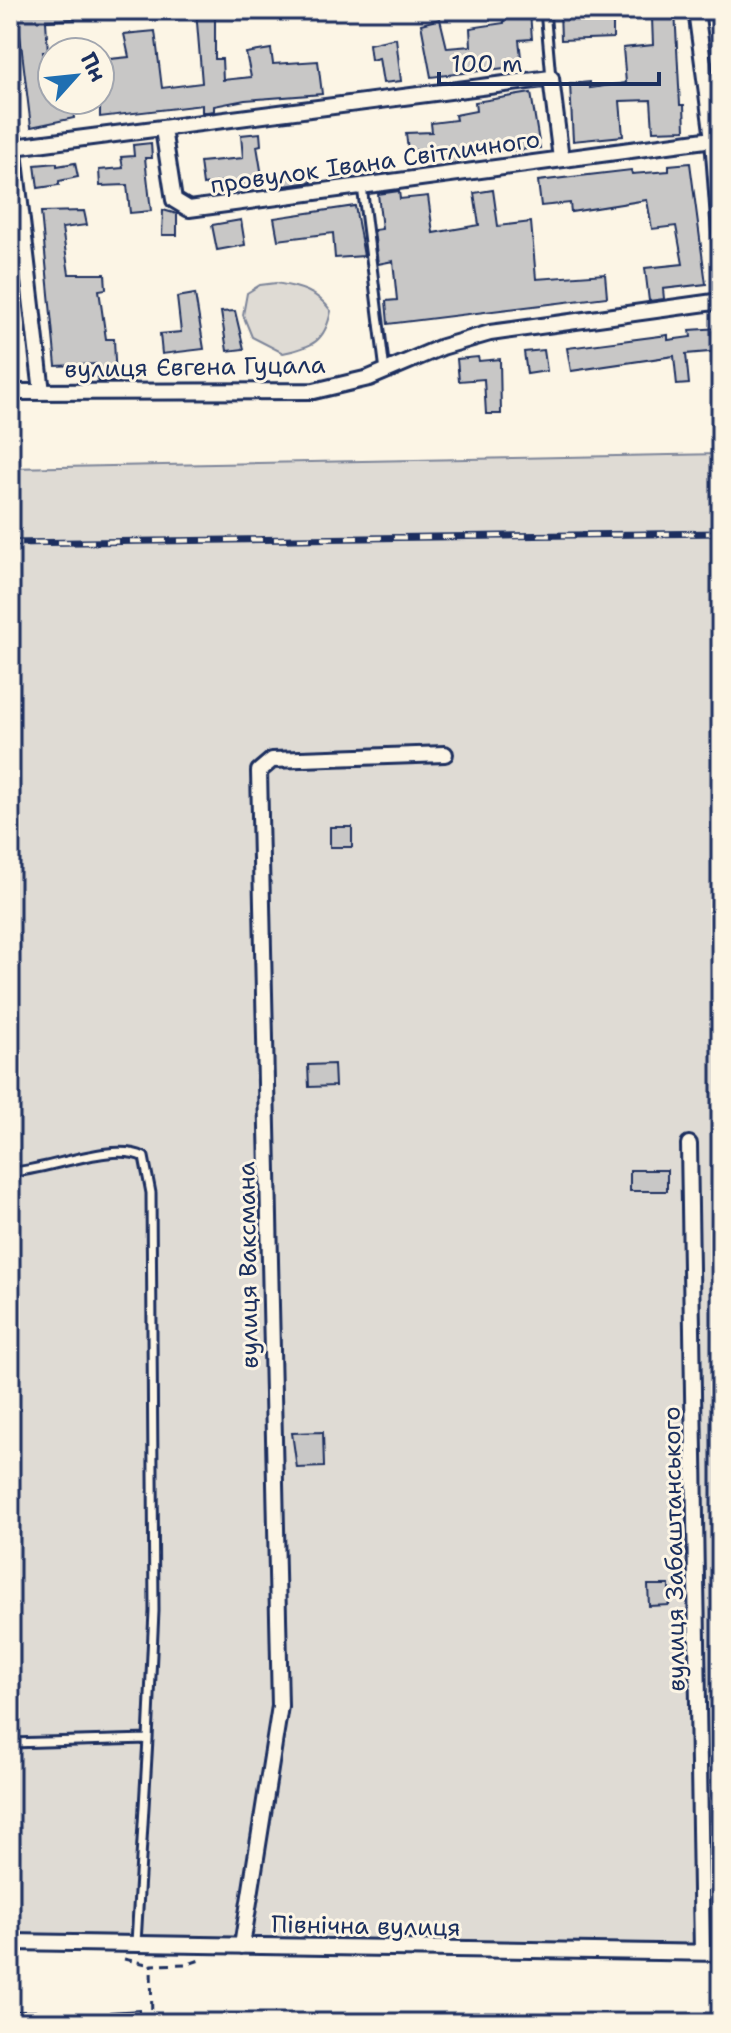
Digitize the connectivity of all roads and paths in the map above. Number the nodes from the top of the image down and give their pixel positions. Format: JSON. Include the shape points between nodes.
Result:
{"nodes":[{"id":1,"x":545,"y":10,"type":"edge"},
{"id":2,"x":696,"y":10,"type":"edge"},
{"id":3,"x":551,"y":78,"type":"junction"},
{"id":4,"x":10,"y":118,"type":"edge"},
{"id":5,"x":163,"y":129,"type":"junction"},
{"id":6,"x":713,"y":139,"type":"junction"},
{"id":7,"x":12,"y":145,"type":"edge"},
{"id":8,"x":561,"y":159,"type":"junction"},
{"id":9,"x":362,"y":186,"type":"junction"},
{"id":10,"x":721,"y":246,"type":"edge"},
{"id":11,"x":721,"y":301,"type":"edge"},
{"id":12,"x":385,"y":371,"type":"junction"},
{"id":13,"x":10,"y":392,"type":"edge"},
{"id":14,"x":42,"y":392,"type":"junction"},
{"id":15,"x":445,"y":754,"type":"dead end"},
{"id":16,"x":689,"y":1144,"type":"dead end"},
{"id":17,"x":10,"y":1172,"type":"edge"},
{"id":18,"x":148,"y":1739,"type":"junction"},
{"id":19,"x":10,"y":1743,"type":"edge"},
{"id":20,"x":10,"y":1942,"type":"edge"},
{"id":21,"x":136,"y":1944,"type":"junction"},
{"id":22,"x":217,"y":1946,"type":"junction"},
{"id":23,"x":242,"y":1946,"type":"junction"},
{"id":24,"x":702,"y":1952,"type":"junction"},
{"id":25,"x":721,"y":1953,"type":"edge"},
{"id":26,"x":152,"y":2023,"type":"edge"}],
"edges":[{"from":1,"to":3,"type":"lane"},
{"from":2,"to":6,"type":"street"},
{"from":3,"to":5,"type":"street"},
{"from":3,"to":8,"type":"street","name":"провулок Івана Світличного"},
{"from":4,"to":7,"type":"street"},
{"from":5,"to":7,"type":"street"},
{"from":5,"to":9,"type":"street","name":"провулок Івана Світличного","via":[[174,200],[189,209]]},
{"from":6,"to":8,"type":"street","name":"провулок Івана Світличного"},
{"from":6,"to":10,"type":"street"},
{"from":7,"to":14,"type":"street"},
{"from":8,"to":9,"type":"street","name":"провулок Івана Світличного"},
{"from":9,"to":12,"type":"lane"},
{"from":11,"to":12,"type":"street","name":"вулиця Євгена Гуцала","via":[[490,333]]},
{"from":12,"to":14,"type":"street","name":"вулиця Євгена Гуцала","via":[[314,391]]},
{"from":13,"to":14,"type":"street","name":"вулиця Євгена Гуцала"},
{"from":15,"to":23,"type":"street","name":"вулиця Ваксмана","via":[[272,760],[259,771],[280,1706]]},
{"from":16,"to":24,"type":"street","name":"вулиця Забаштанського"},
{"from":17,"to":18,"type":"lane","via":[[131,1151],[144,1157],[151,1193],[154,1595]]},
{"from":18,"to":19,"type":"lane"},
{"from":18,"to":21,"type":"lane"},
{"from":20,"to":21,"type":"street","name":"Північна вулиця"},
{"from":21,"to":22,"type":"street","name":"Північна вулиця"},
{"from":22,"to":23,"type":"street","name":"Північна вулиця"},
{"from":22,"to":26,"type":"path","via":[[188,1964],[151,1965]]},
{"from":23,"to":24,"type":"street","name":"Північна вулиця"},
{"from":24,"to":25,"type":"street","name":"Північна вулиця"}]}
